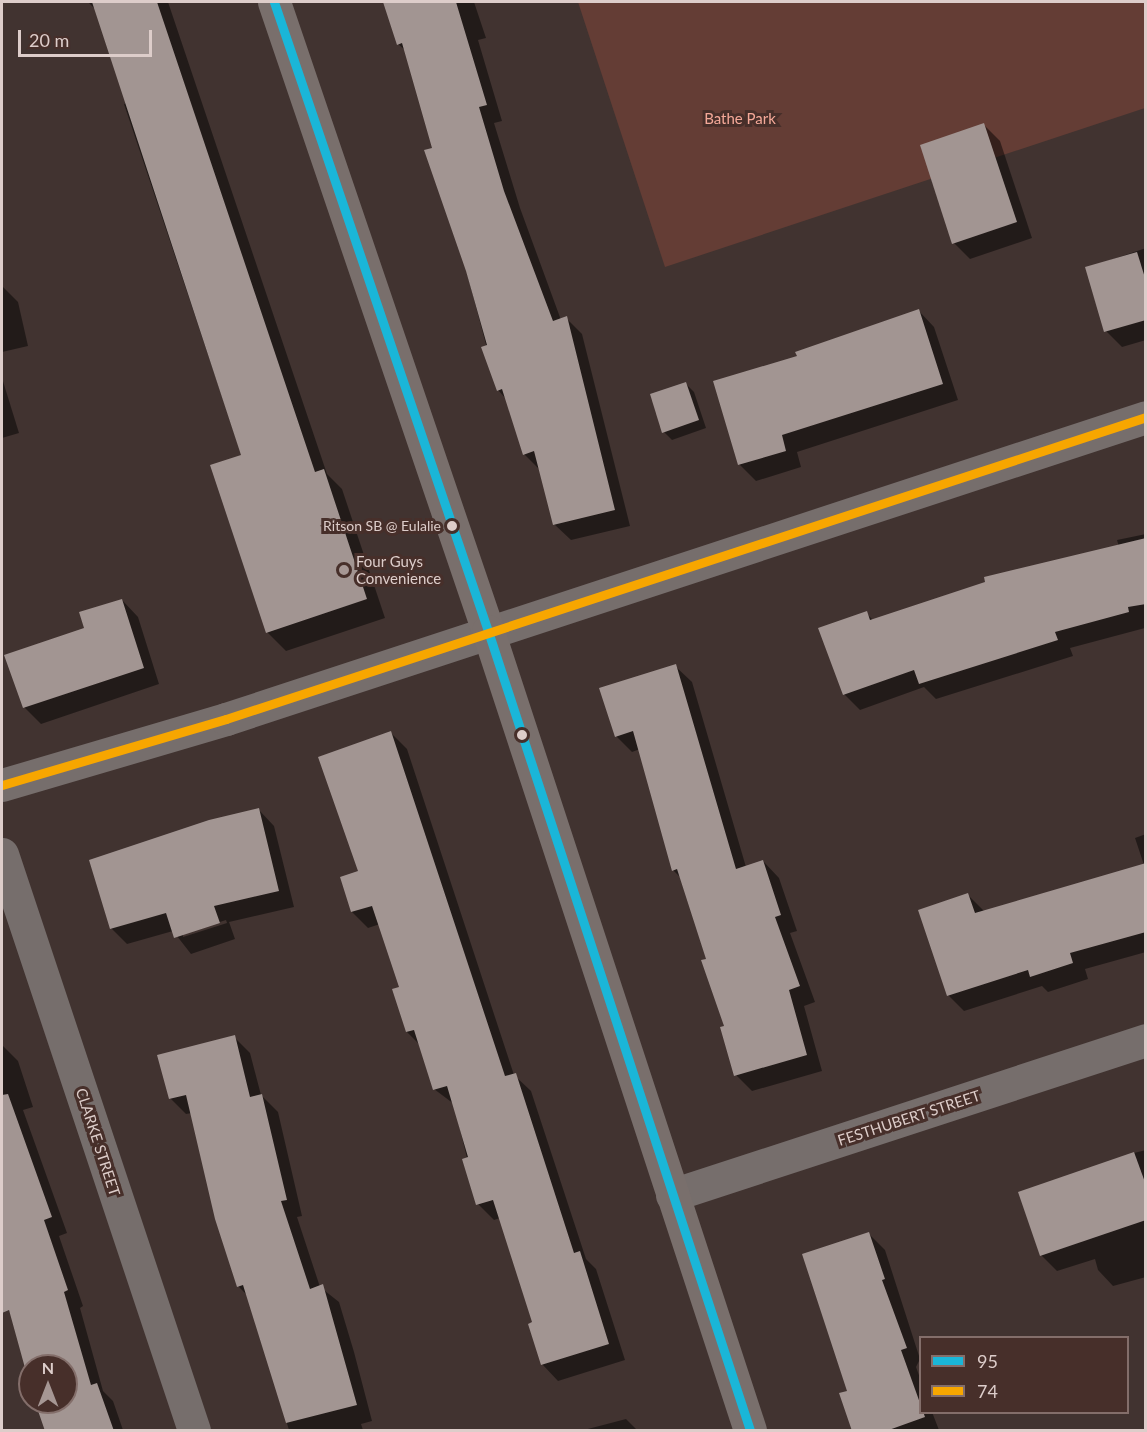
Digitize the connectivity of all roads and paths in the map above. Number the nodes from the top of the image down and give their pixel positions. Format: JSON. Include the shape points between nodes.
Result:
{"nodes":[{"id":1,"x":274,"y":2,"type":"edge"},
{"id":2,"x":1146,"y":417,"type":"edge"},
{"id":3,"x":488,"y":631,"type":"junction"},
{"id":4,"x":2,"y":785,"type":"edge"},
{"id":5,"x":2,"y":854,"type":"edge"},
{"id":6,"x":1146,"y":1040,"type":"edge"},
{"id":7,"x":672,"y":1196,"type":"junction"},
{"id":8,"x":194,"y":1431,"type":"edge"},
{"id":9,"x":750,"y":1431,"type":"edge"}],
"edges":[{"from":1,"to":3,"type":"main road"},
{"from":2,"to":3,"type":"street"},
{"from":3,"to":4,"type":"street","via":[[226,719]]},
{"from":3,"to":7,"type":"main road"},
{"from":5,"to":8,"type":"street","name":"CLARKE STREET"},
{"from":6,"to":7,"type":"street","name":"FESTHUBERT STREET"},
{"from":7,"to":9,"type":"main road"}]}
